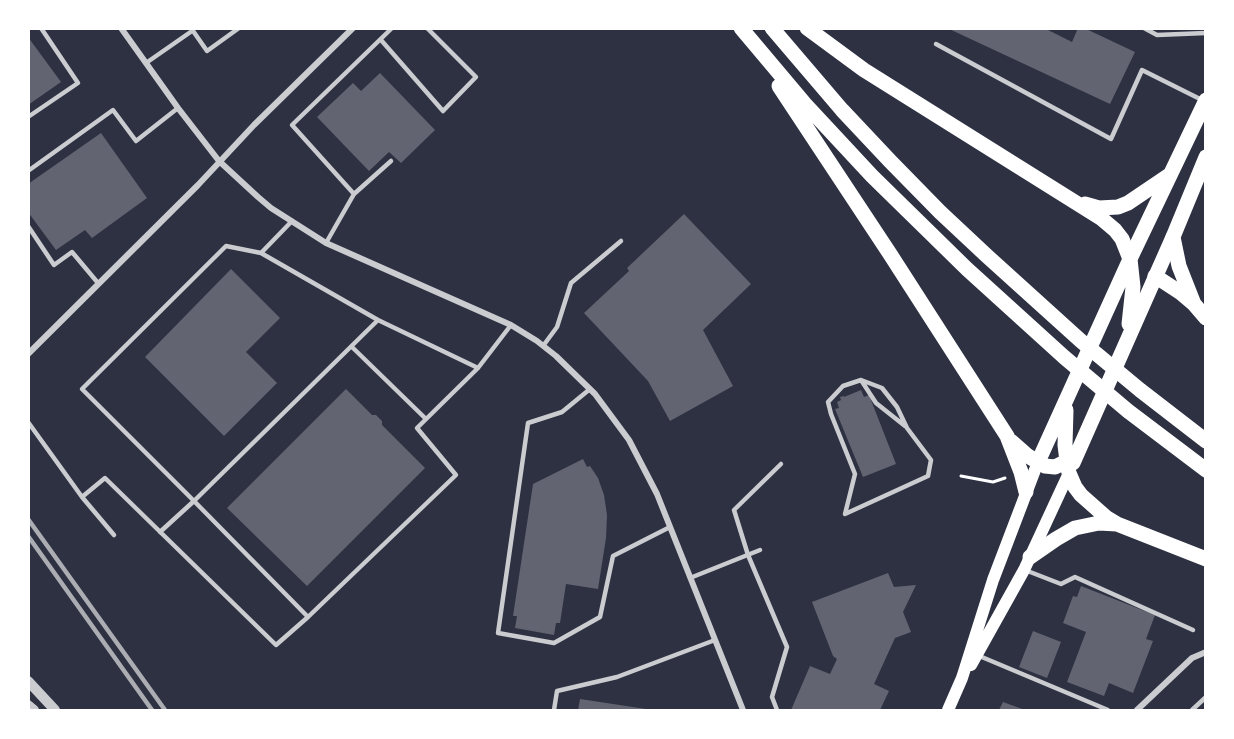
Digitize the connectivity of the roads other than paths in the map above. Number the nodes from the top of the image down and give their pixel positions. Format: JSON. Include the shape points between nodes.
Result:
{"nodes":[{"id":1,"x":41,"y":28,"type":"edge"},
{"id":2,"x":121,"y":28,"type":"edge"},
{"id":3,"x":239,"y":28,"type":"edge"},
{"id":4,"x":353,"y":28,"type":"edge"},
{"id":5,"x":392,"y":28,"type":"edge"},
{"id":6,"x":427,"y":28,"type":"edge"},
{"id":7,"x":772,"y":28,"type":"edge"},
{"id":8,"x":807,"y":28,"type":"edge"},
{"id":9,"x":1144,"y":28,"type":"edge"},
{"id":10,"x":742,"y":29,"type":"edge"},
{"id":11,"x":192,"y":30,"type":"edge"},
{"id":12,"x":1206,"y":33,"type":"edge"},
{"id":13,"x":381,"y":40,"type":"junction"},
{"id":14,"x":936,"y":44,"type":"dead end"},
{"id":15,"x":146,"y":63,"type":"junction"},
{"id":16,"x":1205,"y":101,"type":"edge"},
{"id":17,"x":178,"y":108,"type":"junction"},
{"id":18,"x":28,"y":117,"type":"edge"},
{"id":19,"x":1206,"y":157,"type":"edge"},
{"id":20,"x":219,"y":161,"type":"junction"},
{"id":21,"x":391,"y":161,"type":"dead end"},
{"id":22,"x":28,"y":171,"type":"edge"},
{"id":23,"x":1168,"y":176,"type":"junction"},
{"id":24,"x":354,"y":194,"type":"junction"},
{"id":25,"x":1076,"y":202,"type":"junction"},
{"id":26,"x":292,"y":220,"type":"junction"},
{"id":27,"x":28,"y":226,"type":"edge"},
{"id":28,"x":1173,"y":237,"type":"junction"},
{"id":29,"x":621,"y":241,"type":"dead end"},
{"id":30,"x":326,"y":243,"type":"junction"},
{"id":31,"x":261,"y":253,"type":"junction"},
{"id":32,"x":1129,"y":266,"type":"junction"},
{"id":33,"x":1155,"y":276,"type":"junction"},
{"id":34,"x":98,"y":284,"type":"junction"},
{"id":35,"x":1194,"y":304,"type":"junction"},
{"id":36,"x":1134,"y":312,"type":"junction"},
{"id":37,"x":1206,"y":318,"type":"edge"},
{"id":38,"x":378,"y":320,"type":"junction"},
{"id":39,"x":511,"y":325,"type":"junction"},
{"id":40,"x":543,"y":346,"type":"junction"},
{"id":41,"x":352,"y":347,"type":"junction"},
{"id":42,"x":28,"y":354,"type":"edge"},
{"id":43,"x":478,"y":368,"type":"junction"},
{"id":44,"x":861,"y":380,"type":"junction"},
{"id":45,"x":590,"y":389,"type":"junction"},
{"id":46,"x":426,"y":419,"type":"junction"},
{"id":47,"x":28,"y":422,"type":"edge"},
{"id":48,"x":907,"y":428,"type":"junction"},
{"id":49,"x":1060,"y":429,"type":"junction"},
{"id":50,"x":1007,"y":436,"type":"junction"},
{"id":51,"x":1206,"y":441,"type":"edge"},
{"id":52,"x":1073,"y":459,"type":"junction"},
{"id":53,"x":1038,"y":462,"type":"junction"},
{"id":54,"x":781,"y":464,"type":"dead end"},
{"id":55,"x":1206,"y":470,"type":"edge"},
{"id":56,"x":1026,"y":492,"type":"junction"},
{"id":57,"x":82,"y":497,"type":"junction"},
{"id":58,"x":194,"y":501,"type":"junction"},
{"id":59,"x":1117,"y":524,"type":"junction"},
{"id":60,"x":670,"y":527,"type":"junction"},
{"id":61,"x":160,"y":532,"type":"junction"},
{"id":62,"x":114,"y":535,"type":"dead end"},
{"id":63,"x":760,"y":550,"type":"dead end"},
{"id":64,"x":748,"y":555,"type":"junction"},
{"id":65,"x":1206,"y":559,"type":"edge"},
{"id":66,"x":1027,"y":564,"type":"junction"},
{"id":67,"x":690,"y":578,"type":"junction"},
{"id":68,"x":308,"y":617,"type":"junction"},
{"id":69,"x":1193,"y":630,"type":"dead end"},
{"id":70,"x":715,"y":640,"type":"junction"},
{"id":71,"x":1206,"y":652,"type":"edge"},
{"id":72,"x":977,"y":655,"type":"junction"},
{"id":73,"x":962,"y":678,"type":"junction"},
{"id":74,"x":28,"y":681,"type":"edge"},
{"id":75,"x":1206,"y":697,"type":"edge"},
{"id":76,"x":28,"y":705,"type":"edge"},
{"id":77,"x":34,"y":711,"type":"edge"},
{"id":78,"x":55,"y":711,"type":"edge"},
{"id":79,"x":554,"y":711,"type":"edge"},
{"id":80,"x":743,"y":711,"type":"edge"},
{"id":81,"x":777,"y":711,"type":"edge"},
{"id":82,"x":948,"y":711,"type":"edge"},
{"id":83,"x":1108,"y":711,"type":"edge"},
{"id":84,"x":1137,"y":711,"type":"edge"},
{"id":85,"x":1192,"y":711,"type":"edge"}],
"edges":[{"from":1,"to":18,"type":"lane","via":[[78,83]]},
{"from":2,"to":15,"type":"street"},
{"from":3,"to":11,"type":"lane","via":[[207,51]]},
{"from":4,"to":20,"type":"street"},
{"from":5,"to":13,"type":"lane"},
{"from":6,"to":13,"type":"lane","via":[[476,77],[442,111]]},
{"from":7,"to":51,"type":"main road","via":[[842,110],[940,212],[1081,341]]},
{"from":8,"to":25,"type":"main road","via":[[864,70]]},
{"from":9,"to":12,"type":"lane","via":[[1157,35]]},
{"from":10,"to":50,"type":"main road"},
{"from":10,"to":55,"type":"main road","via":[[872,176],[959,262],[1128,411]]},
{"from":11,"to":15,"type":"lane"},
{"from":13,"to":24,"type":"lane","via":[[292,125]]},
{"from":14,"to":16,"type":"lane","via":[[1111,139],[1142,70]]},
{"from":15,"to":17,"type":"street"},
{"from":16,"to":23,"type":"main road"},
{"from":17,"to":20,"type":"street"},
{"from":17,"to":22,"type":"lane","via":[[136,141],[113,110]]},
{"from":19,"to":28,"type":"main road"},
{"from":20,"to":26,"type":"street","via":[[258,197]]},
{"from":20,"to":34,"type":"street"},
{"from":21,"to":24,"type":"lane"},
{"from":23,"to":25,"type":"main road","via":[[1118,207],[1099,208]]},
{"from":23,"to":32,"type":"main road"},
{"from":24,"to":30,"type":"lane"},
{"from":25,"to":32,"type":"main road","via":[[1115,230],[1125,246]]},
{"from":26,"to":30,"type":"street"},
{"from":26,"to":31,"type":"lane"},
{"from":27,"to":34,"type":"lane","via":[[54,265],[72,252]]},
{"from":28,"to":33,"type":"main road"},
{"from":28,"to":35,"type":"main road"},
{"from":29,"to":40,"type":"lane","via":[[571,283],[557,327]]},
{"from":30,"to":39,"type":"street"},
{"from":31,"to":38,"type":"lane"},
{"from":31,"to":58,"type":"lane","via":[[226,246],[82,389]]},
{"from":32,"to":33,"type":"main road"},
{"from":32,"to":36,"type":"main road"},
{"from":32,"to":49,"type":"main road","via":[[1066,401]]},
{"from":33,"to":35,"type":"main road"},
{"from":33,"to":36,"type":"main road"},
{"from":34,"to":42,"type":"street"},
{"from":35,"to":37,"type":"main road"},
{"from":36,"to":52,"type":"main road","via":[[1128,338]]},
{"from":38,"to":41,"type":"lane"},
{"from":38,"to":43,"type":"lane"},
{"from":39,"to":40,"type":"street"},
{"from":39,"to":43,"type":"lane"},
{"from":40,"to":45,"type":"street"},
{"from":41,"to":46,"type":"lane"},
{"from":41,"to":58,"type":"lane"},
{"from":43,"to":46,"type":"lane"},
{"from":44,"to":48,"type":"lane","via":[[876,403]]},
{"from":44,"to":48,"type":"lane","via":[[882,388]]},
{"from":44,"to":48,"type":"lane","via":[[843,386],[828,402],[855,474],[845,514],[928,476],[930,460]]},
{"from":45,"to":60,"type":"street","via":[[629,440]]},
{"from":45,"to":60,"type":"lane","via":[[562,412],[528,423],[498,633],[554,643],[600,617],[613,556]]},
{"from":46,"to":68,"type":"lane","via":[[417,428],[456,475]]},
{"from":47,"to":57,"type":"lane"},
{"from":49,"to":52,"type":"main road"},
{"from":49,"to":53,"type":"main road"},
{"from":50,"to":53,"type":"main road"},
{"from":50,"to":56,"type":"main road"},
{"from":52,"to":53,"type":"main road","via":[[1051,467]]},
{"from":52,"to":59,"type":"main road","via":[[1075,487],[1096,510]]},
{"from":52,"to":66,"type":"main road"},
{"from":53,"to":56,"type":"main road"},
{"from":54,"to":64,"type":"lane","via":[[734,510]]},
{"from":56,"to":73,"type":"main road"},
{"from":57,"to":61,"type":"lane","via":[[105,478]]},
{"from":57,"to":62,"type":"lane"},
{"from":58,"to":61,"type":"lane"},
{"from":58,"to":68,"type":"lane"},
{"from":59,"to":65,"type":"main road"},
{"from":59,"to":66,"type":"main road","via":[[1075,528]]},
{"from":60,"to":67,"type":"street"},
{"from":61,"to":68,"type":"lane","via":[[276,645]]},
{"from":63,"to":64,"type":"lane"},
{"from":64,"to":67,"type":"lane"},
{"from":64,"to":81,"type":"lane","via":[[787,647],[772,697]]},
{"from":66,"to":69,"type":"lane","via":[[1061,584],[1075,577]]},
{"from":66,"to":72,"type":"main road"},
{"from":67,"to":70,"type":"street"},
{"from":70,"to":79,"type":"lane","via":[[617,677],[557,691]]},
{"from":70,"to":80,"type":"street"},
{"from":71,"to":84,"type":"street","via":[[1192,658]]},
{"from":72,"to":73,"type":"main road"},
{"from":72,"to":83,"type":"lane"},
{"from":73,"to":82,"type":"main road"},
{"from":74,"to":78,"type":"street"},
{"from":75,"to":85,"type":"lane"},
{"from":76,"to":77,"type":"street"}]}
